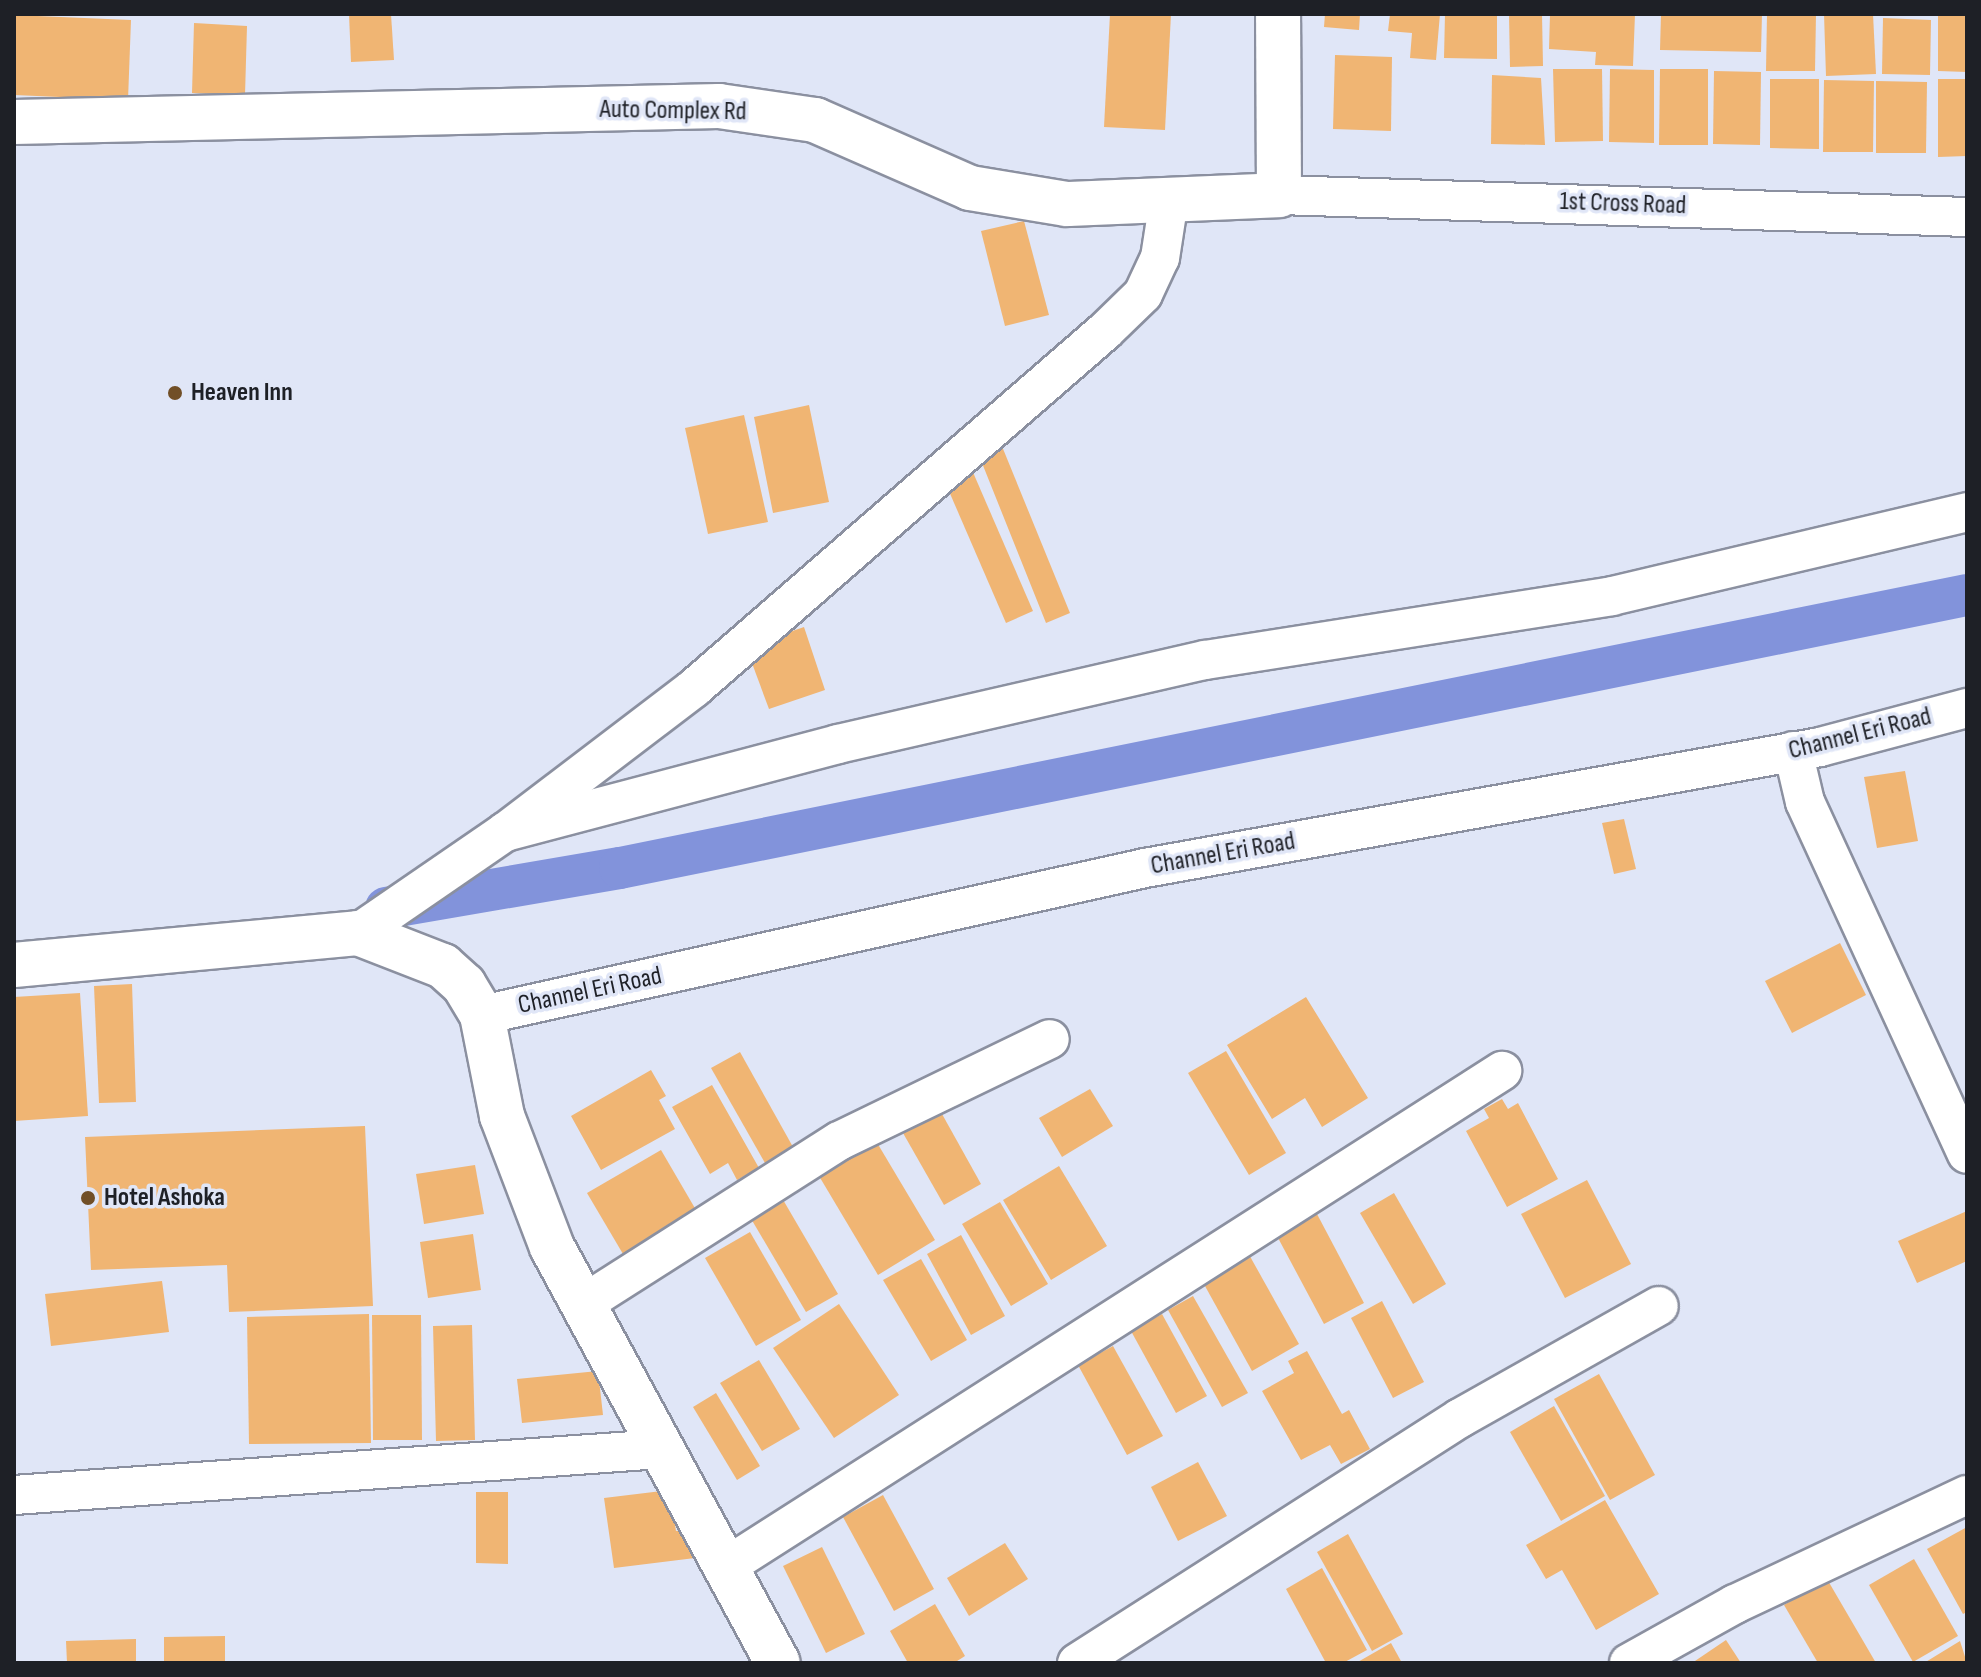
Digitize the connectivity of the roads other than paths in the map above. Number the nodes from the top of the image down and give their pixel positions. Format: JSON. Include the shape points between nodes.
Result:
{"nodes":[{"id":1,"x":1278,"y":14,"type":"edge"},
{"id":2,"x":14,"y":122,"type":"edge"},
{"id":3,"x":1279,"y":195,"type":"junction"},
{"id":4,"x":1169,"y":200,"type":"junction"},
{"id":5,"x":1967,"y":217,"type":"edge"},
{"id":6,"x":1967,"y":512,"type":"edge"},
{"id":7,"x":1967,"y":708,"type":"edge"},
{"id":8,"x":1793,"y":751,"type":"junction"},
{"id":9,"x":505,"y":832,"type":"junction"},
{"id":10,"x":358,"y":933,"type":"junction"},
{"id":11,"x":14,"y":965,"type":"edge"},
{"id":12,"x":482,"y":1015,"type":"junction"},
{"id":13,"x":1050,"y":1039,"type":"dead end"},
{"id":14,"x":1502,"y":1071,"type":"dead end"},
{"id":15,"x":1967,"y":1154,"type":"edge"},
{"id":16,"x":583,"y":1304,"type":"junction"},
{"id":17,"x":1659,"y":1306,"type":"dead end"},
{"id":18,"x":660,"y":1449,"type":"junction"},
{"id":19,"x":14,"y":1495,"type":"edge"},
{"id":20,"x":1967,"y":1495,"type":"edge"},
{"id":21,"x":727,"y":1566,"type":"junction"},
{"id":22,"x":778,"y":1663,"type":"edge"},
{"id":23,"x":1077,"y":1663,"type":"edge"},
{"id":24,"x":1629,"y":1663,"type":"edge"}],
"edges":[{"from":1,"to":3,"type":"street"},
{"from":2,"to":4,"type":"street","name":"Auto Complex Rd","via":[[719,106],[815,120],[970,188],[1067,204]]},
{"from":3,"to":4,"type":"street","name":"Auto Complex Rd"},
{"from":3,"to":5,"type":"street","name":"1st Cross Road"},
{"from":4,"to":9,"type":"street","via":[[1160,258],[1143,294],[1105,331],[694,688]]},
{"from":6,"to":9,"type":"street","via":[[1612,596],[1205,660],[838,744]]},
{"from":7,"to":8,"type":"street","name":"Channel Eri Road"},
{"from":8,"to":12,"type":"street","name":"Channel Eri Road","via":[[1145,868]]},
{"from":8,"to":15,"type":"street","via":[[1805,802]]},
{"from":9,"to":10,"type":"street"},
{"from":10,"to":11,"type":"street"},
{"from":10,"to":12,"type":"street","via":[[443,966],[464,985]]},
{"from":12,"to":16,"type":"street","via":[[502,1116],[552,1247]]},
{"from":13,"to":16,"type":"street","via":[[839,1141]]},
{"from":14,"to":21,"type":"street"},
{"from":16,"to":18,"type":"street"},
{"from":17,"to":23,"type":"street","via":[[1460,1418]]},
{"from":18,"to":19,"type":"street"},
{"from":18,"to":21,"type":"street"},
{"from":20,"to":24,"type":"street","via":[[1735,1604]]},
{"from":21,"to":22,"type":"street"}]}
